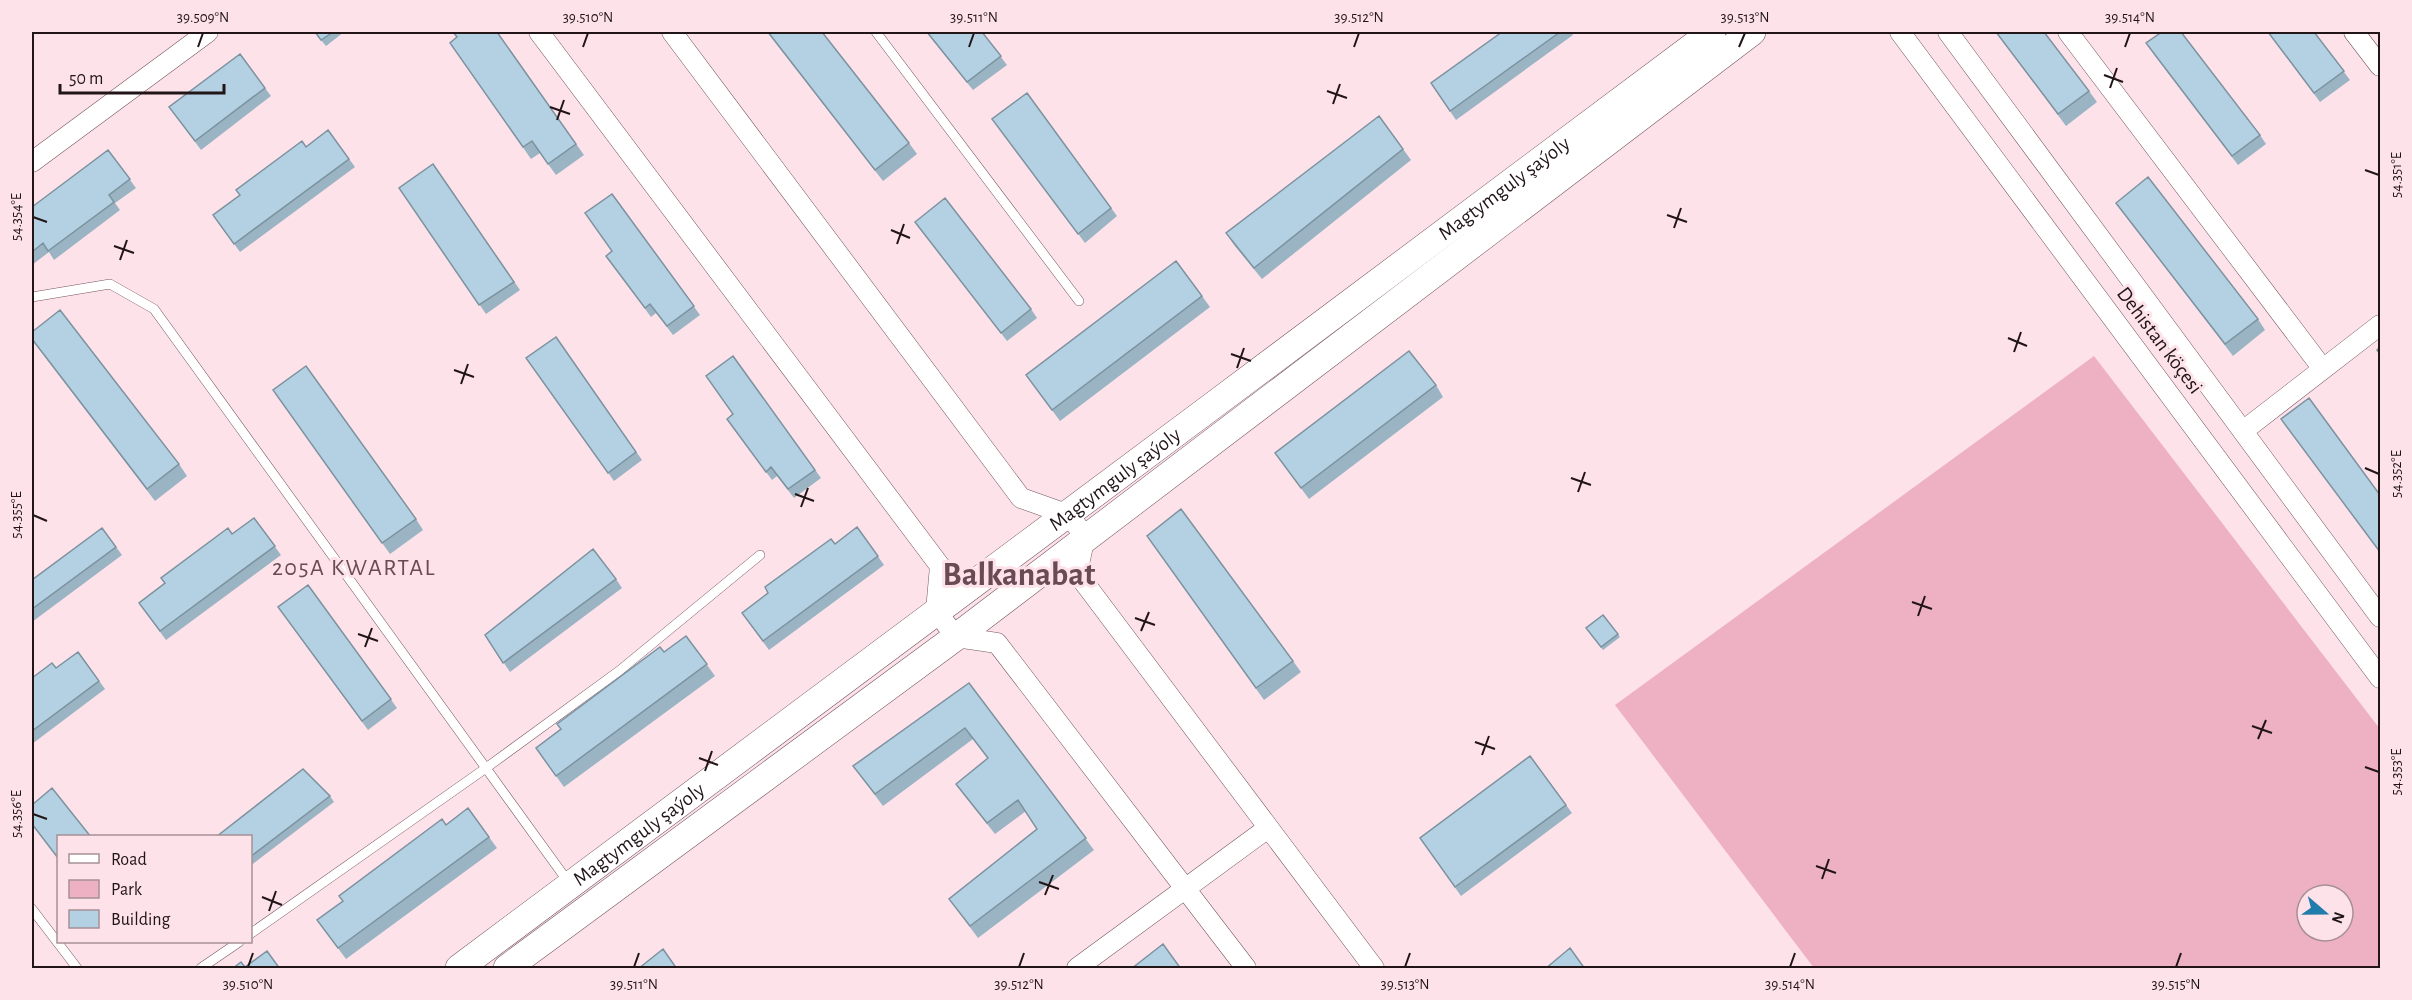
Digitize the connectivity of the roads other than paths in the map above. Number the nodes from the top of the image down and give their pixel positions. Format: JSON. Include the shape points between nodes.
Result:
{"nodes":[{"id":1,"x":208,"y":32,"type":"edge"},
{"id":2,"x":539,"y":32,"type":"edge"},
{"id":3,"x":672,"y":32,"type":"edge"},
{"id":4,"x":876,"y":32,"type":"edge"},
{"id":5,"x":1712,"y":32,"type":"edge"},
{"id":6,"x":1752,"y":32,"type":"edge"},
{"id":7,"x":1900,"y":32,"type":"edge"},
{"id":8,"x":1948,"y":32,"type":"edge"},
{"id":9,"x":2068,"y":32,"type":"edge"},
{"id":10,"x":2354,"y":32,"type":"edge"},
{"id":11,"x":2380,"y":66,"type":"edge"},
{"id":12,"x":32,"y":162,"type":"edge"},
{"id":13,"x":32,"y":297,"type":"edge"},
{"id":14,"x":1079,"y":301,"type":"dead end"},
{"id":15,"x":2380,"y":325,"type":"edge"},
{"id":16,"x":2323,"y":369,"type":"junction"},
{"id":17,"x":2243,"y":431,"type":"junction"},
{"id":18,"x":1069,"y":515,"type":"junction"},
{"id":19,"x":1084,"y":537,"type":"junction"},
{"id":20,"x":760,"y":555,"type":"dead end"},
{"id":21,"x":936,"y":611,"type":"junction"},
{"id":22,"x":2380,"y":617,"type":"edge"},
{"id":23,"x":956,"y":637,"type":"junction"},
{"id":24,"x":2380,"y":678,"type":"edge"},
{"id":25,"x":486,"y":768,"type":"junction"},
{"id":26,"x":1268,"y":828,"type":"junction"},
{"id":27,"x":570,"y":885,"type":"junction"},
{"id":28,"x":1185,"y":887,"type":"junction"},
{"id":29,"x":32,"y":909,"type":"edge"},
{"id":30,"x":252,"y":933,"type":"edge"},
{"id":31,"x":57,"y":942,"type":"edge"},
{"id":32,"x":58,"y":943,"type":"edge"},
{"id":33,"x":238,"y":943,"type":"edge"},
{"id":34,"x":77,"y":969,"type":"edge"},
{"id":35,"x":201,"y":969,"type":"edge"},
{"id":36,"x":459,"y":969,"type":"edge"},
{"id":37,"x":507,"y":969,"type":"edge"},
{"id":38,"x":1077,"y":969,"type":"edge"},
{"id":39,"x":1246,"y":969,"type":"edge"},
{"id":40,"x":1374,"y":969,"type":"edge"}],
"edges":[{"from":1,"to":12,"type":"street"},
{"from":2,"to":21,"type":"street","via":[[940,566]]},
{"from":3,"to":18,"type":"street","via":[[1021,498]]},
{"from":4,"to":14,"type":"lane"},
{"from":5,"to":18,"type":"street","name":"Magtymguly şaýoly"},
{"from":6,"to":19,"type":"street","name":"Magtymguly şaýoly"},
{"from":7,"to":24,"type":"street","name":"Dehistan köçesi"},
{"from":8,"to":17,"type":"street","name":"Dehistan köçesi"},
{"from":9,"to":16,"type":"street"},
{"from":10,"to":11,"type":"street"},
{"from":13,"to":25,"type":"lane","via":[[110,284],[154,309]]},
{"from":15,"to":16,"type":"street"},
{"from":16,"to":17,"type":"street"},
{"from":17,"to":22,"type":"street","name":"Dehistan köçesi"},
{"from":18,"to":19,"type":"street"},
{"from":18,"to":21,"type":"street","name":"Magtymguly şaýoly"},
{"from":19,"to":23,"type":"street","name":"Magtymguly şaýoly"},
{"from":19,"to":26,"type":"street","via":[[1077,573]]},
{"from":20,"to":25,"type":"lane","via":[[619,671]]},
{"from":21,"to":23,"type":"street"},
{"from":21,"to":27,"type":"street","name":"Magtymguly şaýoly"},
{"from":23,"to":28,"type":"street","via":[[997,643]]},
{"from":23,"to":37,"type":"street","name":"Magtymguly şaýoly"},
{"from":25,"to":27,"type":"lane"},
{"from":25,"to":30,"type":"lane"},
{"from":26,"to":28,"type":"street"},
{"from":26,"to":40,"type":"street"},
{"from":27,"to":36,"type":"street","name":"Magtymguly şaýoly"},
{"from":28,"to":38,"type":"street"},
{"from":28,"to":39,"type":"street"},
{"from":29,"to":31,"type":"lane"},
{"from":32,"to":34,"type":"lane"},
{"from":33,"to":35,"type":"lane"}]}
